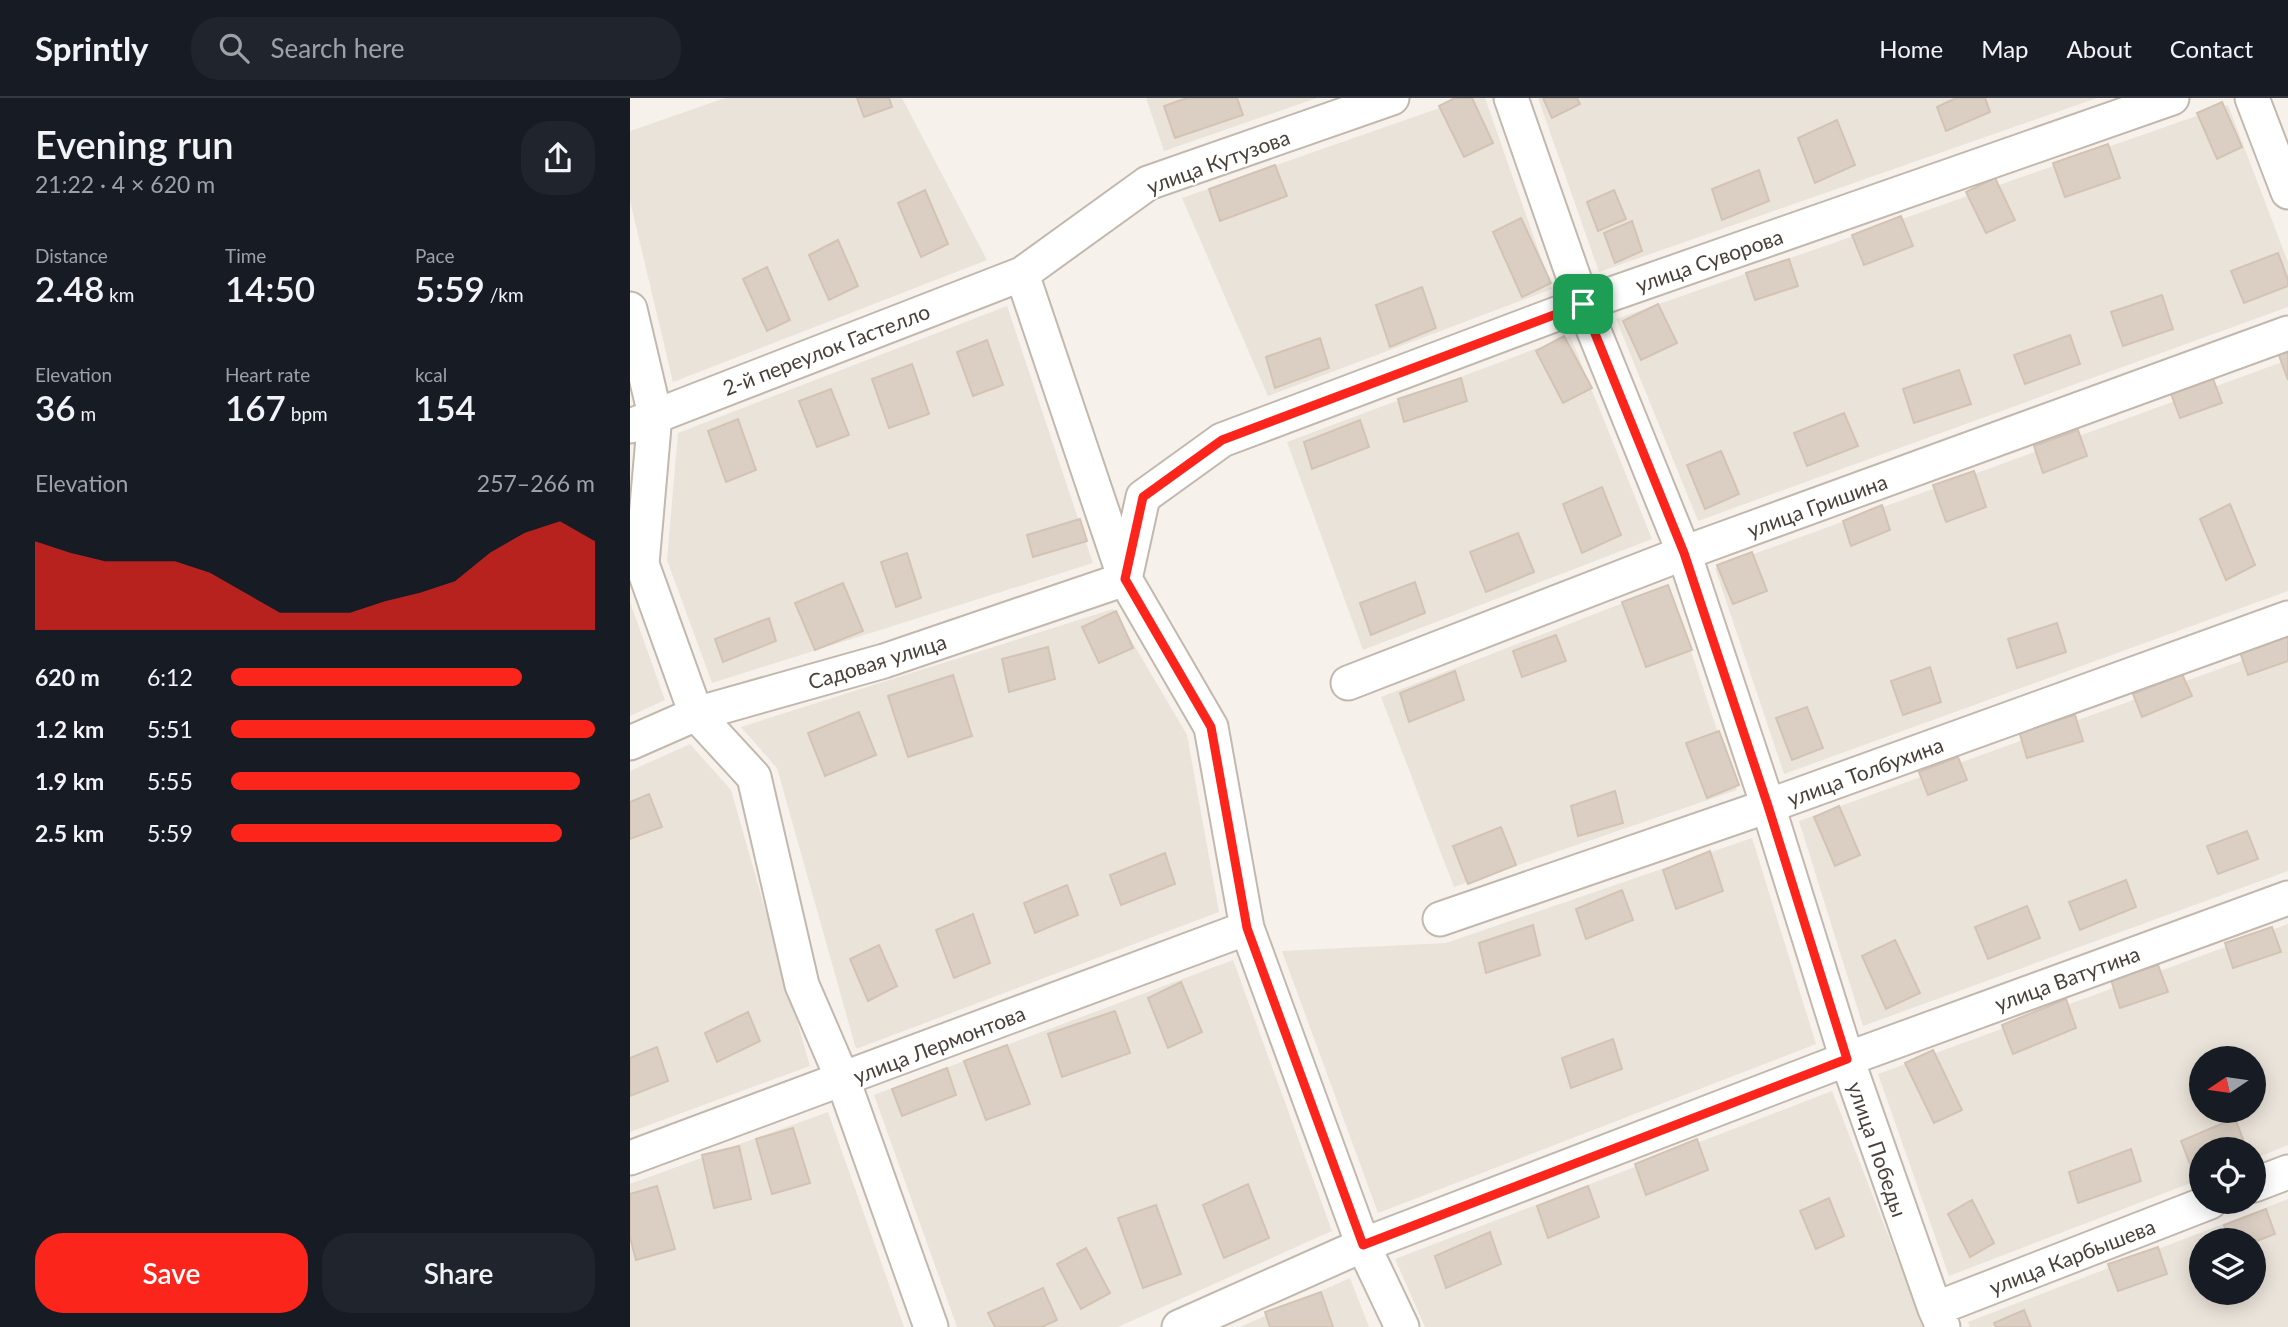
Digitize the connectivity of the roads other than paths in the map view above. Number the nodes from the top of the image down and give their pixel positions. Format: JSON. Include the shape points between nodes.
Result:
{"nodes":[{"id":1,"x":1392,"y":98,"type":"edge"},
{"id":2,"x":1511,"y":98,"type":"edge"},
{"id":3,"x":2172,"y":98,"type":"edge"},
{"id":4,"x":2252,"y":98,"type":"edge"},
{"id":5,"x":2288,"y":192,"type":"edge"},
{"id":6,"x":1022,"y":274,"type":"junction"},
{"id":7,"x":1583,"y":304,"type":"junction"},
{"id":8,"x":630,"y":309,"type":"edge"},
{"id":9,"x":2288,"y":333,"type":"edge"},
{"id":10,"x":643,"y":421,"type":"edge"},
{"id":11,"x":1684,"y":553,"type":"junction"},
{"id":12,"x":1125,"y":579,"type":"junction"},
{"id":13,"x":2288,"y":618,"type":"edge"},
{"id":14,"x":1348,"y":682,"type":"dead end"},
{"id":15,"x":696,"y":714,"type":"junction"},
{"id":16,"x":630,"y":743,"type":"edge"},
{"id":17,"x":1768,"y":806,"type":"junction"},
{"id":18,"x":2288,"y":898,"type":"edge"},
{"id":19,"x":1440,"y":919,"type":"dead end"},
{"id":20,"x":1247,"y":928,"type":"junction"},
{"id":21,"x":1847,"y":1059,"type":"junction"},
{"id":22,"x":843,"y":1080,"type":"junction"},
{"id":23,"x":630,"y":1158,"type":"edge"},
{"id":24,"x":2288,"y":1172,"type":"edge"},
{"id":25,"x":2266,"y":1180,"type":"edge"},
{"id":26,"x":2189,"y":1211,"type":"edge"},
{"id":27,"x":1363,"y":1245,"type":"junction"},
{"id":28,"x":1939,"y":1318,"type":"edge"},
{"id":29,"x":931,"y":1327,"type":"edge"},
{"id":30,"x":1179,"y":1327,"type":"edge"},
{"id":31,"x":1402,"y":1327,"type":"edge"}],
"edges":[{"from":1,"to":6,"type":"street","name":"улица Кутузова","via":[[1149,183]]},
{"from":2,"to":7,"type":"street","name":"улица Победы"},
{"from":3,"to":7,"type":"street","name":"улица Суворова"},
{"from":4,"to":5,"type":"street"},
{"from":6,"to":10,"type":"street","name":"2-й переулок Гастелло"},
{"from":6,"to":12,"type":"street"},
{"from":7,"to":11,"type":"street","name":"улица Победы"},
{"from":7,"to":12,"type":"street","name":"улица Суворова","via":[[1222,440],[1143,497]]},
{"from":8,"to":10,"type":"street"},
{"from":9,"to":11,"type":"street","name":"улица Гришина"},
{"from":10,"to":15,"type":"street","via":[[642,564]]},
{"from":11,"to":14,"type":"street","name":"улица Гришина"},
{"from":11,"to":17,"type":"street","name":"улица Победы"},
{"from":12,"to":15,"type":"street","name":"Садовая улица","via":[[884,661]]},
{"from":12,"to":20,"type":"street","via":[[1211,727]]},
{"from":13,"to":17,"type":"street","name":"улица Толбухина"},
{"from":15,"to":16,"type":"street","name":"Садовая улица"},
{"from":15,"to":22,"type":"street","via":[[754,778],[802,985]]},
{"from":17,"to":19,"type":"street","name":"улица Толбухина"},
{"from":17,"to":21,"type":"street","name":"улица Победы"},
{"from":18,"to":21,"type":"street","name":"улица Ватутина"},
{"from":20,"to":22,"type":"street","name":"улица Лермонтова"},
{"from":20,"to":27,"type":"street"},
{"from":21,"to":27,"type":"street","name":"улица Ватутина"},
{"from":21,"to":28,"type":"street","name":"улица Победы"},
{"from":22,"to":23,"type":"street","name":"улица Лермонтова"},
{"from":22,"to":29,"type":"street"},
{"from":24,"to":25,"type":"street"},
{"from":26,"to":28,"type":"street","name":"улица Карбышева"},
{"from":27,"to":30,"type":"street","name":"улица Ватутина"},
{"from":27,"to":31,"type":"street"}]}
